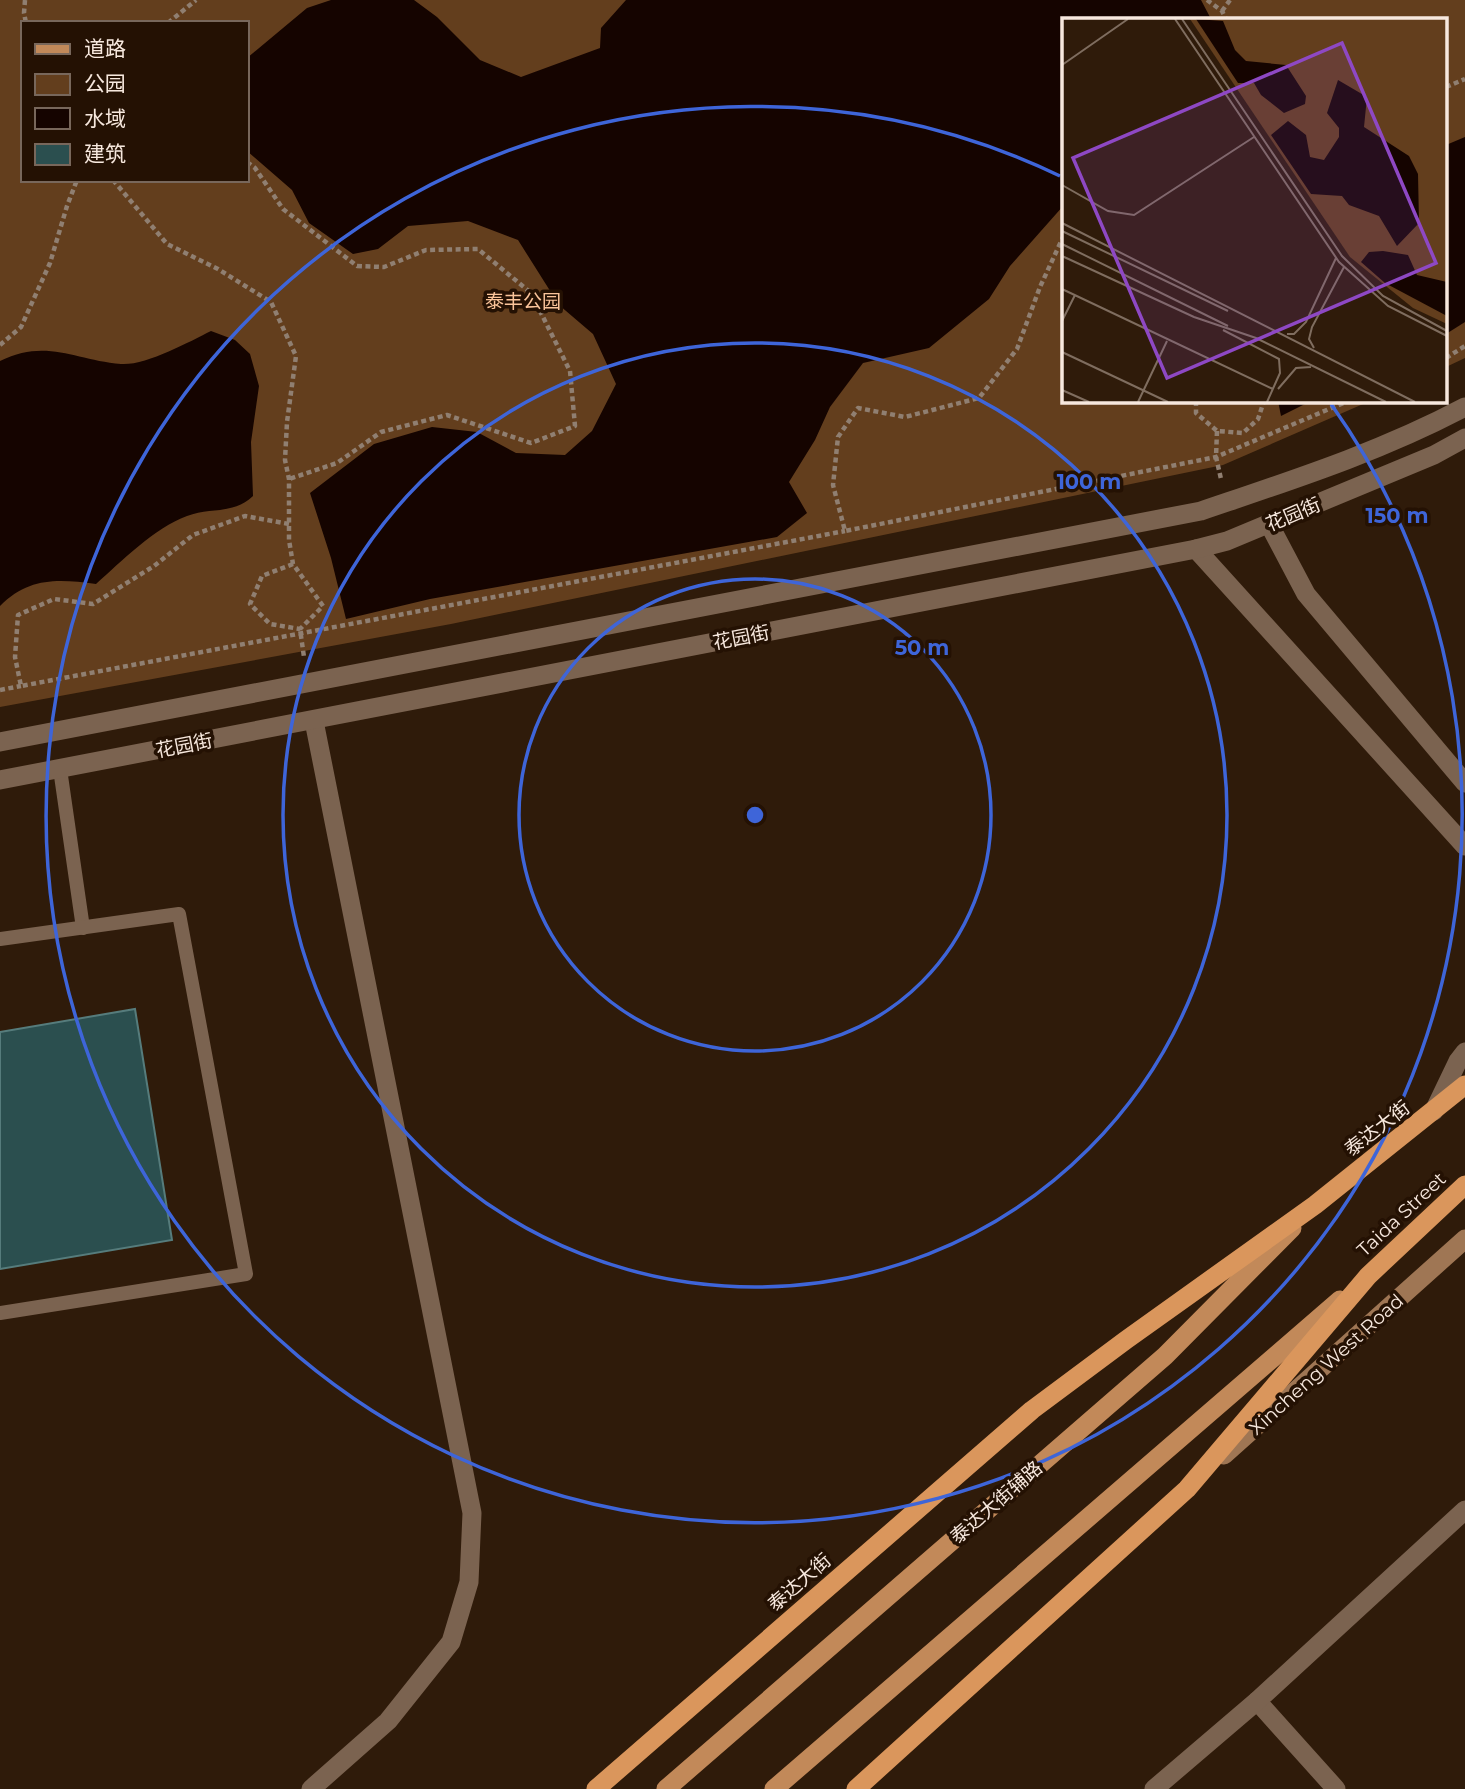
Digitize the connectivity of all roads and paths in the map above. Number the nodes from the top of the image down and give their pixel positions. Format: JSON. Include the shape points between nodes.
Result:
{"nodes":[{"id":1,"x":25,"y":0,"type":"edge"},
{"id":2,"x":196,"y":0,"type":"edge"},
{"id":3,"x":1207,"y":0,"type":"edge"},
{"id":4,"x":1230,"y":0,"type":"edge"},
{"id":5,"x":1222,"y":11,"type":"junction"},
{"id":6,"x":1226,"y":18,"type":"edge"},
{"id":7,"x":26,"y":21,"type":"edge"},
{"id":8,"x":170,"y":21,"type":"edge"},
{"id":9,"x":1465,"y":79,"type":"edge"},
{"id":10,"x":1448,"y":86,"type":"edge"},
{"id":11,"x":248,"y":163,"type":"edge"},
{"id":12,"x":76,"y":182,"type":"edge"},
{"id":13,"x":115,"y":182,"type":"edge"},
{"id":14,"x":1062,"y":239,"type":"edge"},
{"id":15,"x":0,"y":345,"type":"edge"},
{"id":16,"x":1465,"y":346,"type":"edge"},
{"id":17,"x":1448,"y":357,"type":"edge"},
{"id":18,"x":1196,"y":402,"type":"edge"},
{"id":19,"x":1264,"y":402,"type":"edge"},
{"id":20,"x":1346,"y":402,"type":"edge"},
{"id":21,"x":1465,"y":407,"type":"edge"},
{"id":22,"x":1217,"y":431,"type":"junction"},
{"id":23,"x":1465,"y":438,"type":"edge"},
{"id":24,"x":1216,"y":457,"type":"junction"},
{"id":25,"x":289,"y":479,"type":"junction"},
{"id":26,"x":1225,"y":503,"type":"junction"},
{"id":27,"x":289,"y":524,"type":"junction"},
{"id":28,"x":1269,"y":524,"type":"junction"},
{"id":29,"x":845,"y":531,"type":"junction"},
{"id":30,"x":1196,"y":549,"type":"junction"},
{"id":31,"x":293,"y":564,"type":"junction"},
{"id":32,"x":300,"y":631,"type":"junction"},
{"id":33,"x":307,"y":681,"type":"junction"},
{"id":34,"x":21,"y":686,"type":"junction"},
{"id":35,"x":0,"y":690,"type":"edge"},
{"id":36,"x":314,"y":720,"type":"junction"},
{"id":37,"x":0,"y":742,"type":"edge"},
{"id":38,"x":60,"y":769,"type":"junction"},
{"id":39,"x":0,"y":780,"type":"edge"},
{"id":40,"x":1465,"y":783,"type":"edge"},
{"id":41,"x":1465,"y":846,"type":"edge"},
{"id":42,"x":83,"y":928,"type":"junction"},
{"id":43,"x":0,"y":939,"type":"edge"},
{"id":44,"x":1465,"y":1052,"type":"edge"},
{"id":45,"x":1465,"y":1085,"type":"edge"},
{"id":46,"x":1434,"y":1112,"type":"junction"},
{"id":47,"x":1465,"y":1185,"type":"edge"},
{"id":48,"x":1315,"y":1205,"type":"junction"},
{"id":49,"x":1465,"y":1240,"type":"edge"},
{"id":50,"x":1368,"y":1276,"type":"junction"},
{"id":51,"x":0,"y":1313,"type":"edge"},
{"id":52,"x":1187,"y":1489,"type":"junction"},
{"id":53,"x":1465,"y":1510,"type":"edge"},
{"id":54,"x":1257,"y":1701,"type":"junction"},
{"id":55,"x":311,"y":1789,"type":"edge"},
{"id":56,"x":596,"y":1789,"type":"edge"},
{"id":57,"x":666,"y":1789,"type":"edge"},
{"id":58,"x":774,"y":1789,"type":"edge"},
{"id":59,"x":856,"y":1789,"type":"edge"},
{"id":60,"x":1154,"y":1789,"type":"edge"},
{"id":61,"x":1336,"y":1789,"type":"edge"}],
"edges":[{"from":1,"to":7,"type":"path"},
{"from":2,"to":8,"type":"path"},
{"from":3,"to":5,"type":"path"},
{"from":4,"to":5,"type":"path"},
{"from":5,"to":6,"type":"path"},
{"from":9,"to":10,"type":"path"},
{"from":11,"to":25,"type":"path","via":[[283,209],[357,266],[384,267],[426,250],[478,249],[531,293],[570,371],[575,426],[531,443],[447,415],[381,432],[337,463]]},
{"from":12,"to":15,"type":"path","via":[[50,263],[21,327]]},
{"from":13,"to":25,"type":"path","via":[[167,244],[271,302],[296,356],[287,422]]},
{"from":14,"to":29,"type":"path","via":[[1017,349],[979,398],[905,417],[858,408],[838,437],[833,485]]},
{"from":16,"to":17,"type":"path"},
{"from":18,"to":22,"type":"path","via":[[1196,413]]},
{"from":19,"to":22,"type":"path","via":[[1258,419],[1243,433]]},
{"from":20,"to":24,"type":"path"},
{"from":21,"to":26,"type":"street","name":"花园街","via":[[1349,461]]},
{"from":22,"to":24,"type":"path"},
{"from":23,"to":28,"type":"street","name":"花园街"},
{"from":24,"to":26,"type":"path"},
{"from":24,"to":29,"type":"path"},
{"from":25,"to":27,"type":"path"},
{"from":26,"to":33,"type":"street","name":"花园街","via":[[1160,520]]},
{"from":27,"to":31,"type":"path"},
{"from":27,"to":34,"type":"path","via":[[245,516],[193,535],[93,604],[54,599],[18,615],[15,657]]},
{"from":28,"to":30,"type":"street","name":"花园街"},
{"from":28,"to":40,"type":"street","via":[[1306,594]]},
{"from":29,"to":32,"type":"path"},
{"from":30,"to":36,"type":"street","name":"花园街"},
{"from":30,"to":41,"type":"street"},
{"from":31,"to":32,"type":"path","via":[[323,606]]},
{"from":31,"to":32,"type":"path","via":[[262,576],[250,604],[270,624]]},
{"from":32,"to":33,"type":"path"},
{"from":32,"to":34,"type":"path"},
{"from":33,"to":37,"type":"street","name":"花园街"},
{"from":34,"to":35,"type":"path"},
{"from":36,"to":38,"type":"street","name":"花园街"},
{"from":36,"to":55,"type":"street","via":[[472,1513],[469,1582],[451,1642],[388,1721]]},
{"from":38,"to":39,"type":"street","name":"花园街"},
{"from":38,"to":42,"type":"lane"},
{"from":42,"to":43,"type":"lane"},
{"from":42,"to":51,"type":"lane","via":[[179,914],[246,1274]]},
{"from":44,"to":46,"type":"street"},
{"from":45,"to":46,"type":"highway","name":"泰达大街"},
{"from":46,"to":48,"type":"highway","name":"泰达大街"},
{"from":47,"to":50,"type":"highway","name":"Taida Street"},
{"from":48,"to":56,"type":"highway","name":"泰达大街","via":[[1032,1410]]},
{"from":48,"to":57,"type":"main road","name":"泰达大街辅路","via":[[1165,1356]]},
{"from":49,"to":52,"type":"main road","name":"Xincheng West Road"},
{"from":50,"to":52,"type":"highway","name":"Taida Street"},
{"from":50,"to":58,"type":"main road"},
{"from":52,"to":59,"type":"highway"},
{"from":53,"to":54,"type":"street"},
{"from":54,"to":60,"type":"street"},
{"from":54,"to":61,"type":"street"}]}
